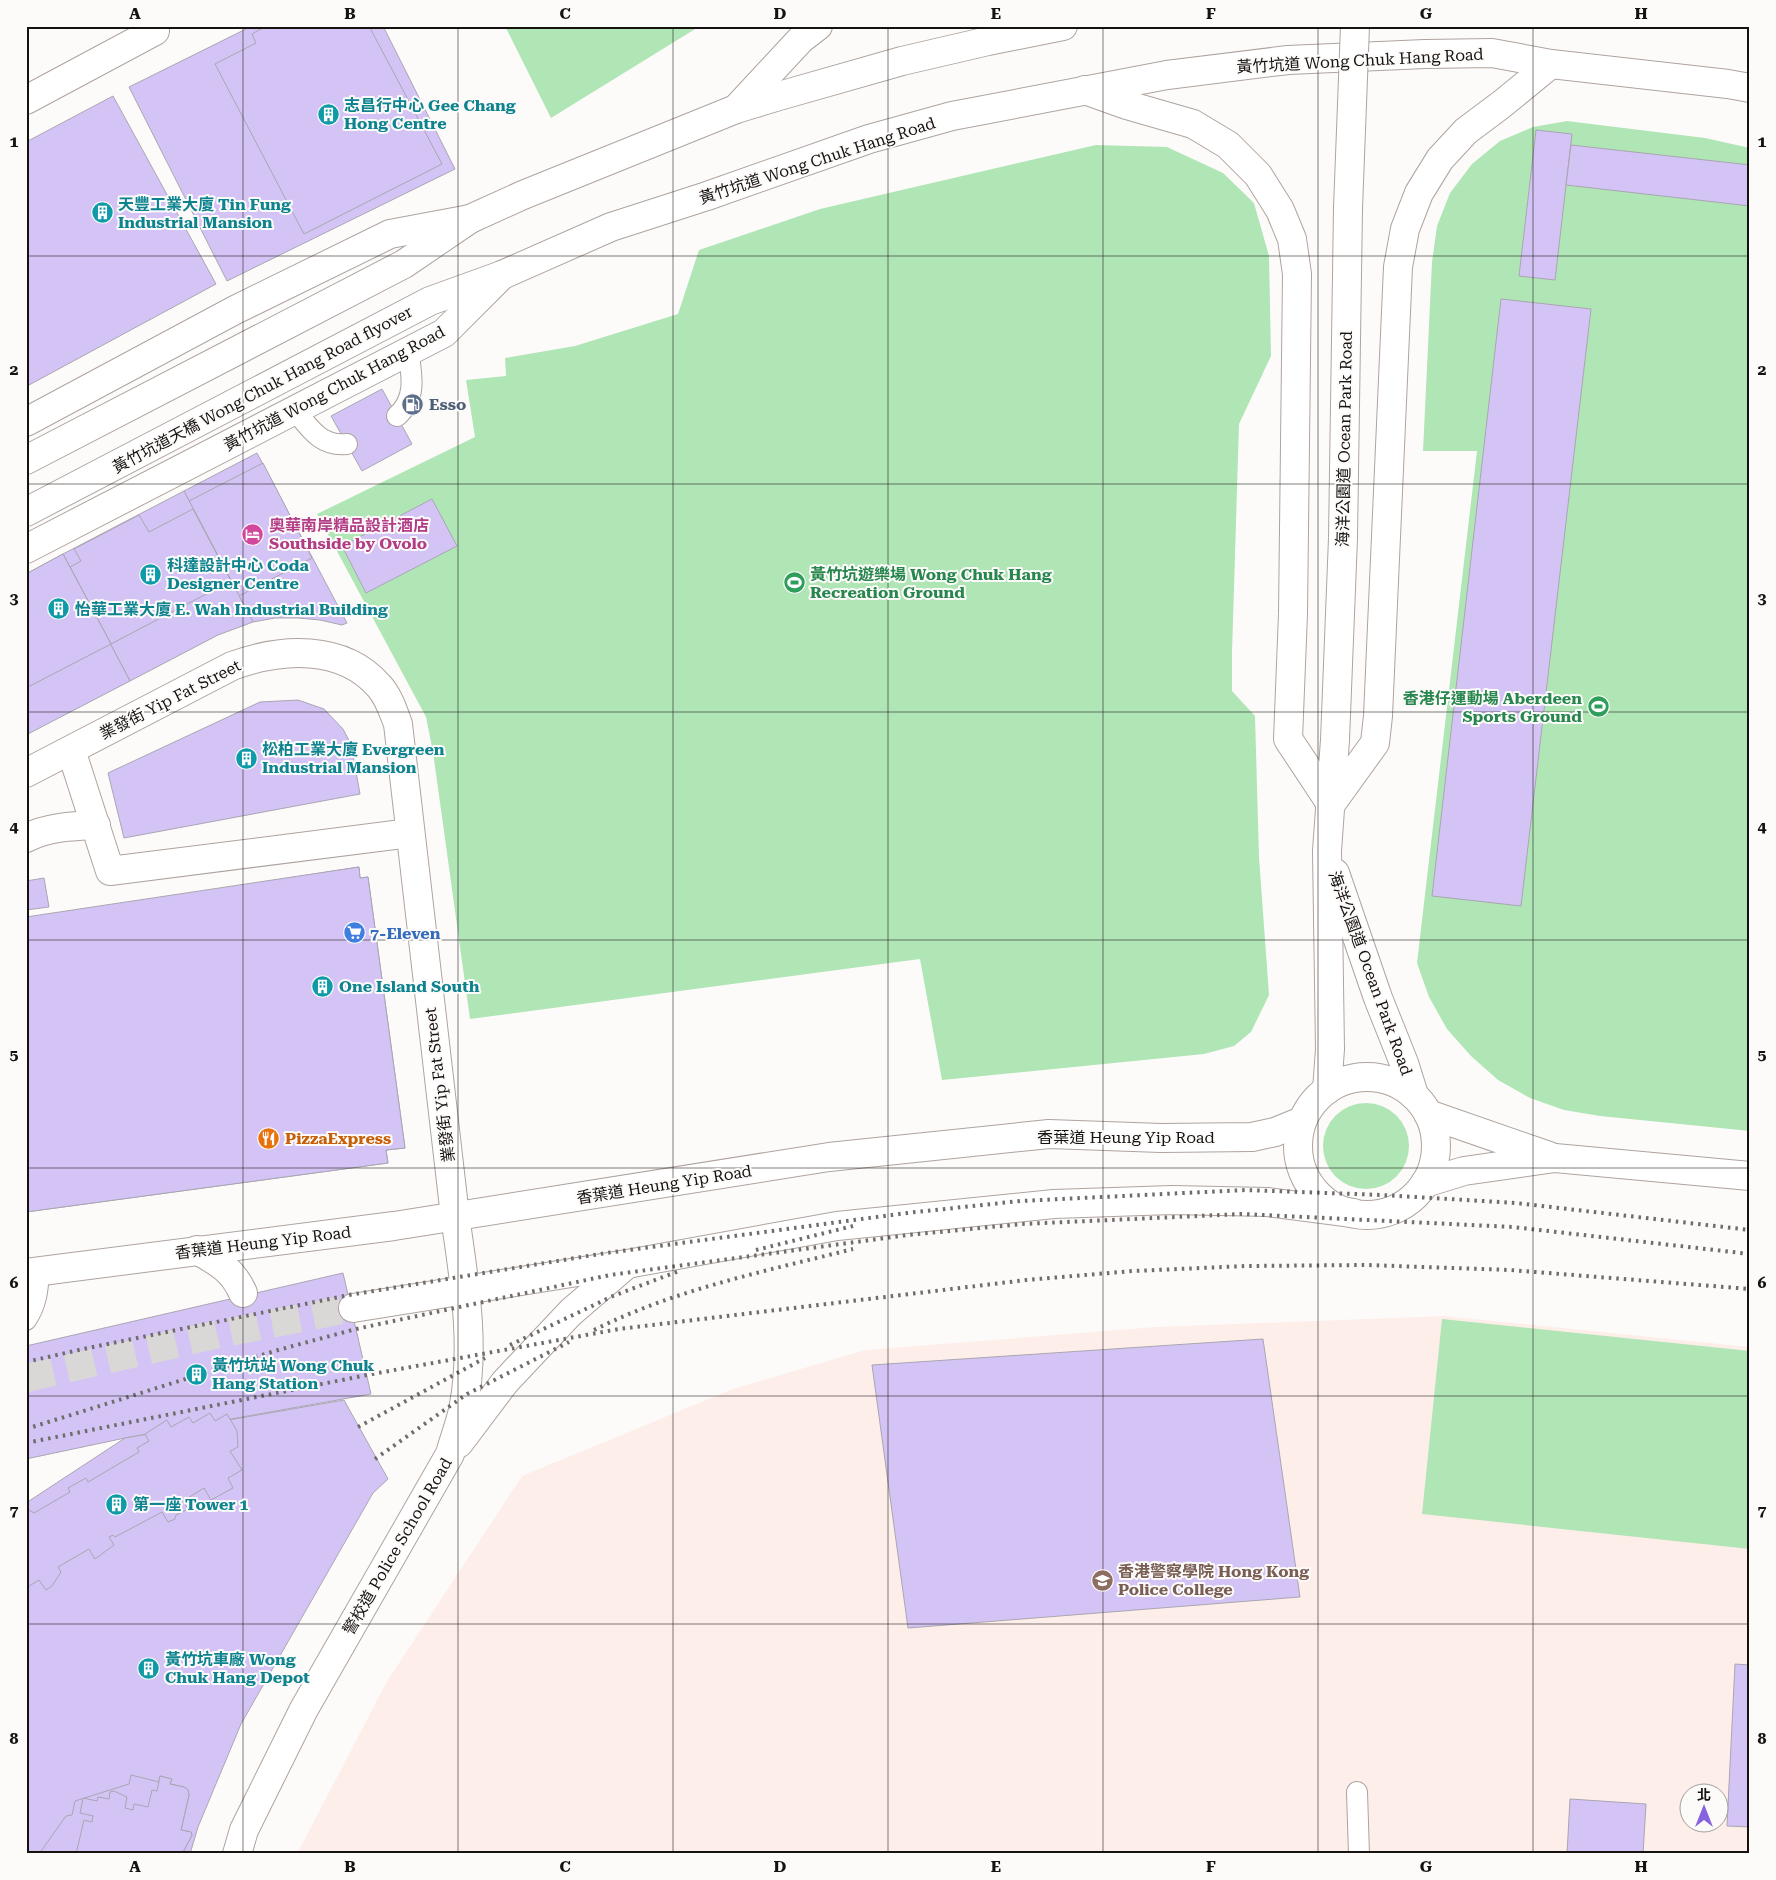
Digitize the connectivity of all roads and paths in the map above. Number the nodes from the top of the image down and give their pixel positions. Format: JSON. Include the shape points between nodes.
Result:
{"nodes":[{"id":1,"x":818,"y":26,"type":"edge"},
{"id":2,"x":1063,"y":26,"type":"edge"},
{"id":3,"x":1355,"y":26,"type":"edge"},
{"id":4,"x":155,"y":31,"type":"dead end"},
{"id":5,"x":1551,"y":64,"type":"junction"},
{"id":6,"x":1750,"y":88,"type":"edge"},
{"id":7,"x":1085,"y":90,"type":"junction"},
{"id":8,"x":26,"y":100,"type":"edge"},
{"id":9,"x":736,"y":109,"type":"junction"},
{"id":10,"x":470,"y":219,"type":"junction"},
{"id":11,"x":502,"y":276,"type":"junction"},
{"id":12,"x":408,"y":350,"type":"junction"},
{"id":13,"x":294,"y":409,"type":"junction"},
{"id":14,"x":397,"y":416,"type":"dead end"},
{"id":15,"x":26,"y":422,"type":"edge"},
{"id":16,"x":347,"y":444,"type":"dead end"},
{"id":17,"x":31,"y":458,"type":"edge"},
{"id":18,"x":26,"y":512,"type":"edge"},
{"id":19,"x":26,"y":549,"type":"edge"},
{"id":20,"x":71,"y":750,"type":"junction"},
{"id":21,"x":26,"y":773,"type":"edge"},
{"id":22,"x":1332,"y":804,"type":"junction"},
{"id":23,"x":96,"y":825,"type":"junction"},
{"id":24,"x":410,"y":834,"type":"junction"},
{"id":25,"x":26,"y":838,"type":"edge"},
{"id":26,"x":1327,"y":851,"type":"junction"},
{"id":27,"x":1327,"y":1090,"type":"junction"},
{"id":28,"x":1421,"y":1104,"type":"junction"},
{"id":29,"x":1302,"y":1121,"type":"junction"},
{"id":30,"x":1555,"y":1158,"type":"junction"},
{"id":31,"x":1750,"y":1176,"type":"edge"},
{"id":32,"x":1425,"y":1183,"type":"junction"},
{"id":33,"x":1353,"y":1213,"type":"junction"},
{"id":34,"x":455,"y":1216,"type":"junction"},
{"id":35,"x":196,"y":1250,"type":"junction"},
{"id":36,"x":626,"y":1264,"type":"junction"},
{"id":37,"x":33,"y":1272,"type":"edge"},
{"id":38,"x":465,"y":1288,"type":"junction"},
{"id":39,"x":244,"y":1293,"type":"dead end"},
{"id":40,"x":353,"y":1308,"type":"tunnel mouth"},
{"id":41,"x":26,"y":1320,"type":"edge"},
{"id":42,"x":450,"y":1454,"type":"junction"},
{"id":43,"x":1357,"y":1792,"type":"dead end"},
{"id":44,"x":237,"y":1854,"type":"edge"},
{"id":45,"x":1359,"y":1854,"type":"edge"}],
"edges":[{"from":1,"to":9,"type":"main road","via":[[801,39]]},
{"from":2,"to":9,"type":"main road","via":[[902,61]]},
{"from":3,"to":22,"type":"main road","name":"海洋公園道 Ocean Park Road","bridge":true,"via":[[1348,208],[1343,538]]},
{"from":4,"to":8,"type":"main road"},
{"from":5,"to":6,"type":"main road","name":"黃竹坑道 Wong Chuk Hang Road"},
{"from":5,"to":7,"type":"main road","name":"黃竹坑道 Wong Chuk Hang Road","via":[[1492,53],[1288,60],[1167,75]]},
{"from":5,"to":22,"type":"main road","via":[[1466,131],[1440,159],[1419,193],[1405,229],[1398,267],[1375,743]]},
{"from":7,"to":11,"type":"main road","name":"黃竹坑道 Wong Chuk Hang Road","via":[[952,116],[869,140],[611,227]]},
{"from":7,"to":22,"type":"main road","via":[[1127,106],[1193,124],[1228,145],[1258,175],[1280,210],[1292,238],[1297,274],[1293,614],[1288,739]]},
{"from":9,"to":10,"type":"main road"},
{"from":10,"to":15,"type":"main road","via":[[390,234],[235,310]]},
{"from":10,"to":17,"type":"main road","via":[[404,264]]},
{"from":11,"to":12,"type":"main road","name":"黃竹坑道 Wong Chuk Hang Road","via":[[444,333]]},
{"from":11,"to":18,"type":"main road","name":"黃竹坑道天橋 Wong Chuk Hang Road flyover","via":[[430,301]]},
{"from":12,"to":13,"type":"main road","name":"黃竹坑道 Wong Chuk Hang Road"},
{"from":12,"to":14,"type":"lane","via":[[412,390],[407,404]]},
{"from":13,"to":16,"type":"lane","via":[[322,440],[330,444]]},
{"from":13,"to":19,"type":"main road","name":"黃竹坑道 Wong Chuk Hang Road"},
{"from":20,"to":21,"type":"main road","name":"業發街 Yip Fat Street"},
{"from":20,"to":23,"type":"main road"},
{"from":20,"to":24,"type":"main road","name":"業發街 Yip Fat Street","via":[[232,666],[277,653],[324,655],[365,672],[391,704],[398,724]]},
{"from":22,"to":26,"type":"main road","name":"海洋公園道 Ocean Park Road"},
{"from":23,"to":24,"type":"main road","via":[[110,871]]},
{"from":23,"to":25,"type":"main road","via":[[62,826]]},
{"from":24,"to":34,"type":"main road","name":"業發街 Yip Fat Street"},
{"from":26,"to":27,"type":"main road","name":"海洋公園道 Ocean Park Road","via":[[1330,1049]]},
{"from":26,"to":28,"type":"main road","name":"海洋公園道 Ocean Park Road","via":[[1378,998]]},
{"from":27,"to":28,"type":"main road","name":"海洋公園道 Ocean Park Road","via":[[1344,1080],[1371,1077],[1396,1083]]},
{"from":27,"to":29,"type":"main road","name":"海洋公園道 Ocean Park Road","via":[[1312,1103]]},
{"from":28,"to":30,"type":"main road","name":"海洋公園道 Ocean Park Road"},
{"from":28,"to":32,"type":"main road","name":"海洋公園道 Ocean Park Road","via":[[1436,1138],[1434,1165]]},
{"from":29,"to":33,"type":"main road","name":"海洋公園道 Ocean Park Road","via":[[1298,1140],[1299,1160],[1306,1179],[1334,1206]]},
{"from":29,"to":34,"type":"main road","name":"香葉道 Heung Yip Road","via":[[1275,1132],[1252,1136],[1161,1138],[1049,1134],[829,1157]]},
{"from":30,"to":31,"type":"main road","name":"海洋公園道 Ocean Park Road"},
{"from":30,"to":32,"type":"main road","name":"海洋公園道 Ocean Park Road","via":[[1464,1171]]},
{"from":32,"to":33,"type":"main road","name":"海洋公園道 Ocean Park Road","via":[[1417,1194],[1398,1208],[1376,1214]]},
{"from":33,"to":36,"type":"main road","via":[[1268,1202],[1172,1200],[1054,1204],[837,1226]]},
{"from":34,"to":35,"type":"main road","name":"香葉道 Heung Yip Road"},
{"from":34,"to":38,"type":"main road","name":"警校道 Police School Road"},
{"from":35,"to":37,"type":"main road","name":"香葉道 Heung Yip Road"},
{"from":35,"to":39,"type":"main road","via":[[224,1266]]},
{"from":36,"to":38,"type":"main road"},
{"from":36,"to":42,"type":"main road","via":[[571,1312],[505,1382]]},
{"from":37,"to":41,"type":"lane","via":[[38,1291]]},
{"from":38,"to":40,"type":"main road"},
{"from":38,"to":42,"type":"main road","name":"警校道 Police School Road","via":[[468,1370],[463,1410]]},
{"from":42,"to":44,"type":"main road","name":"警校道 Police School Road","via":[[304,1709],[244,1830]]},
{"from":43,"to":45,"type":"lane"}]}
